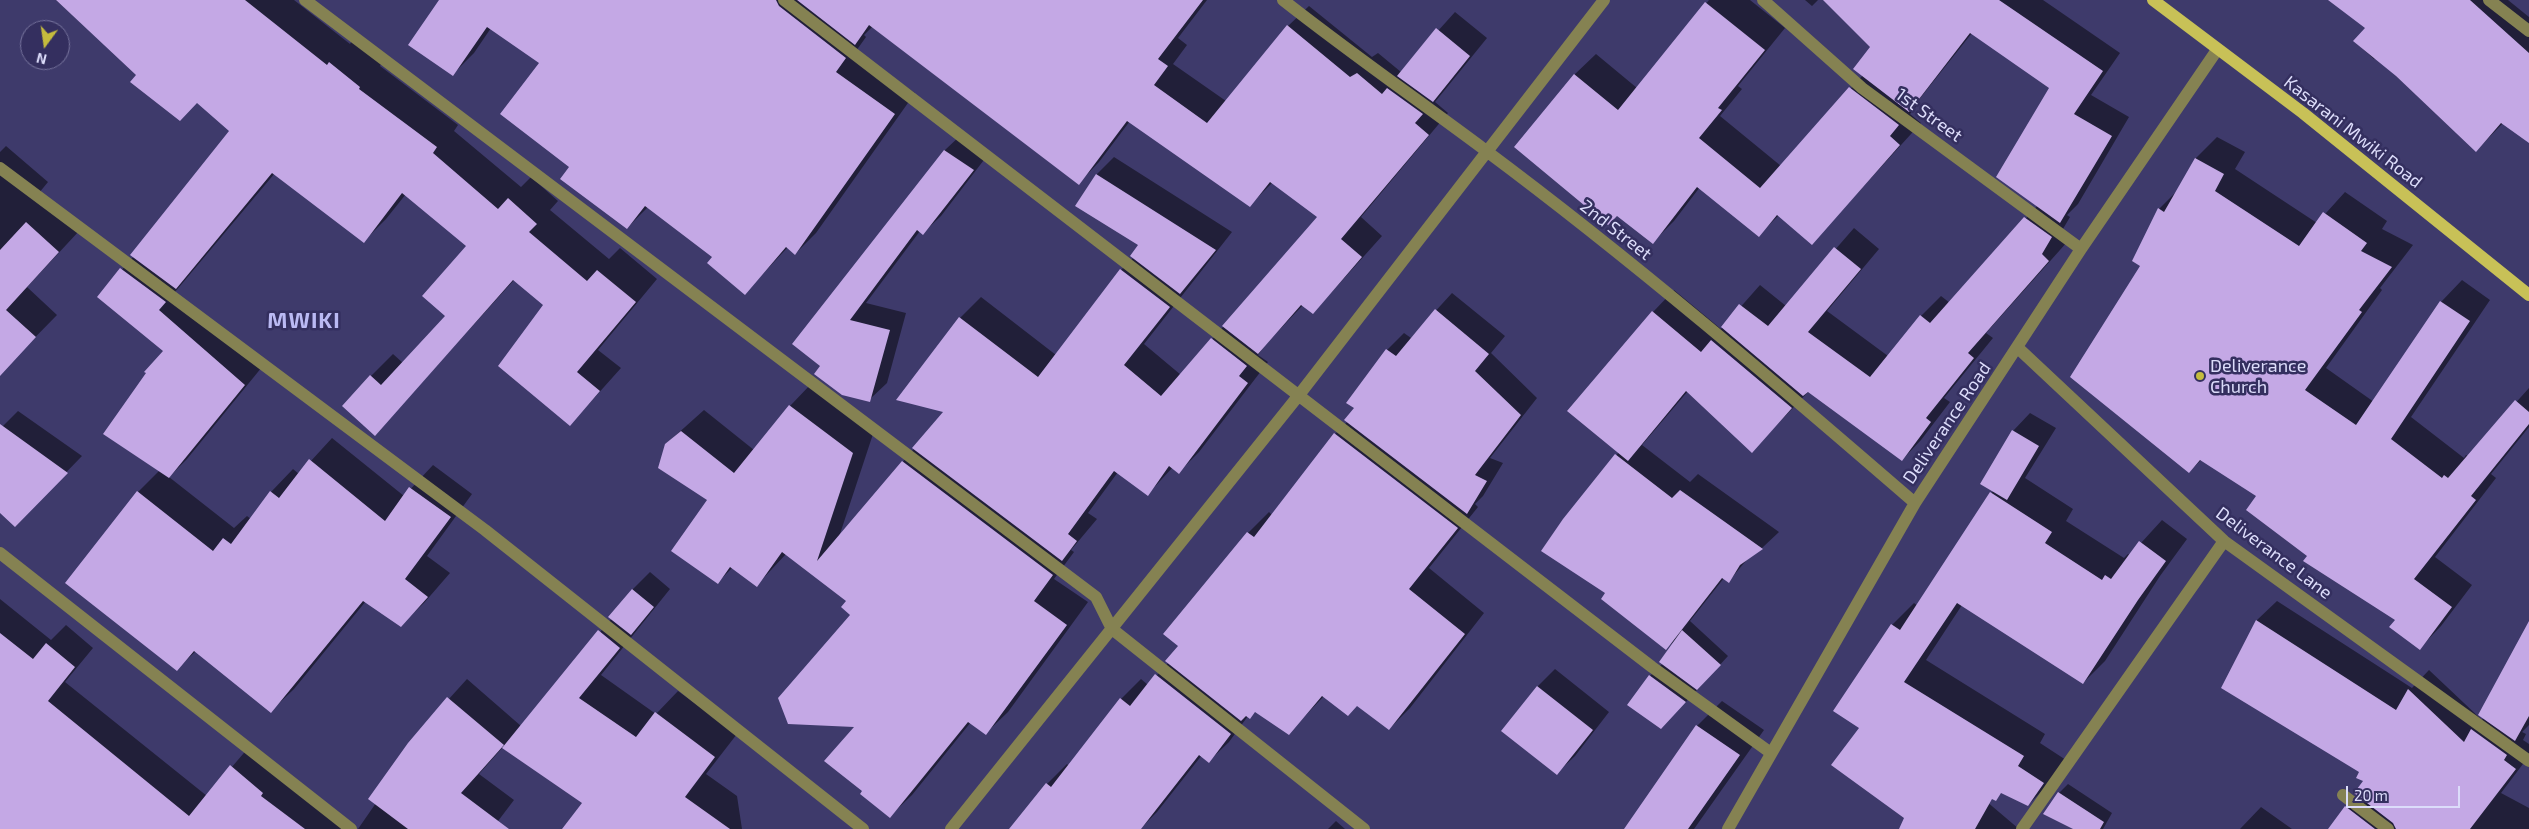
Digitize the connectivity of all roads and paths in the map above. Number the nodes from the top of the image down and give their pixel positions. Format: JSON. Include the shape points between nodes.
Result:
{"nodes":[{"id":1,"x":305,"y":0,"type":"edge"},
{"id":2,"x":784,"y":0,"type":"edge"},
{"id":3,"x":1283,"y":0,"type":"edge"},
{"id":4,"x":1604,"y":0,"type":"edge"},
{"id":5,"x":1763,"y":0,"type":"edge"},
{"id":6,"x":2153,"y":0,"type":"edge"},
{"id":7,"x":2489,"y":0,"type":"edge"},
{"id":8,"x":2529,"y":31,"type":"edge"},
{"id":9,"x":2217,"y":50,"type":"junction"},
{"id":10,"x":1486,"y":150,"type":"junction"},
{"id":11,"x":0,"y":168,"type":"edge"},
{"id":12,"x":2081,"y":249,"type":"junction"},
{"id":13,"x":2529,"y":295,"type":"edge"},
{"id":14,"x":2018,"y":348,"type":"junction"},
{"id":15,"x":1299,"y":395,"type":"junction"},
{"id":16,"x":1915,"y":503,"type":"junction"},
{"id":17,"x":2224,"y":541,"type":"junction"},
{"id":18,"x":0,"y":552,"type":"edge"},
{"id":19,"x":1112,"y":629,"type":"junction"},
{"id":20,"x":1770,"y":753,"type":"junction"},
{"id":21,"x":2529,"y":761,"type":"edge"},
{"id":22,"x":2344,"y":795,"type":"dead end"},
{"id":23,"x":351,"y":829,"type":"edge"},
{"id":24,"x":863,"y":829,"type":"edge"},
{"id":25,"x":951,"y":829,"type":"edge"},
{"id":26,"x":1364,"y":829,"type":"edge"},
{"id":27,"x":1728,"y":829,"type":"edge"},
{"id":28,"x":2022,"y":829,"type":"edge"},
{"id":29,"x":2388,"y":829,"type":"edge"}],
"edges":[{"from":1,"to":19,"type":"street","via":[[1096,597]]},
{"from":2,"to":15,"type":"street"},
{"from":3,"to":10,"type":"street","name":"2nd Street"},
{"from":4,"to":10,"type":"street"},
{"from":5,"to":12,"type":"street","name":"1st Street","via":[[1862,88]]},
{"from":6,"to":9,"type":"main road","name":"Kasarani Mwiki Road"},
{"from":7,"to":8,"type":"street"},
{"from":9,"to":12,"type":"street","name":"Deliverance Road"},
{"from":9,"to":13,"type":"main road","name":"Kasarani Mwiki Road","via":[[2304,113]]},
{"from":10,"to":15,"type":"street"},
{"from":10,"to":16,"type":"street","name":"2nd Street","via":[[1723,336]]},
{"from":11,"to":24,"type":"street","via":[[485,530]]},
{"from":12,"to":14,"type":"street","name":"Deliverance Road"},
{"from":14,"to":16,"type":"street","name":"Deliverance Road"},
{"from":14,"to":17,"type":"street","name":"Deliverance Lane"},
{"from":15,"to":19,"type":"street"},
{"from":15,"to":20,"type":"street","via":[[1652,667]]},
{"from":16,"to":20,"type":"street","name":"Deliverance Road"},
{"from":17,"to":21,"type":"street","name":"Deliverance Lane"},
{"from":17,"to":28,"type":"street"},
{"from":18,"to":23,"type":"street"},
{"from":19,"to":25,"type":"street"},
{"from":19,"to":26,"type":"street"},
{"from":20,"to":27,"type":"street","name":"Deliverance Road"},
{"from":22,"to":29,"type":"street"}]}
